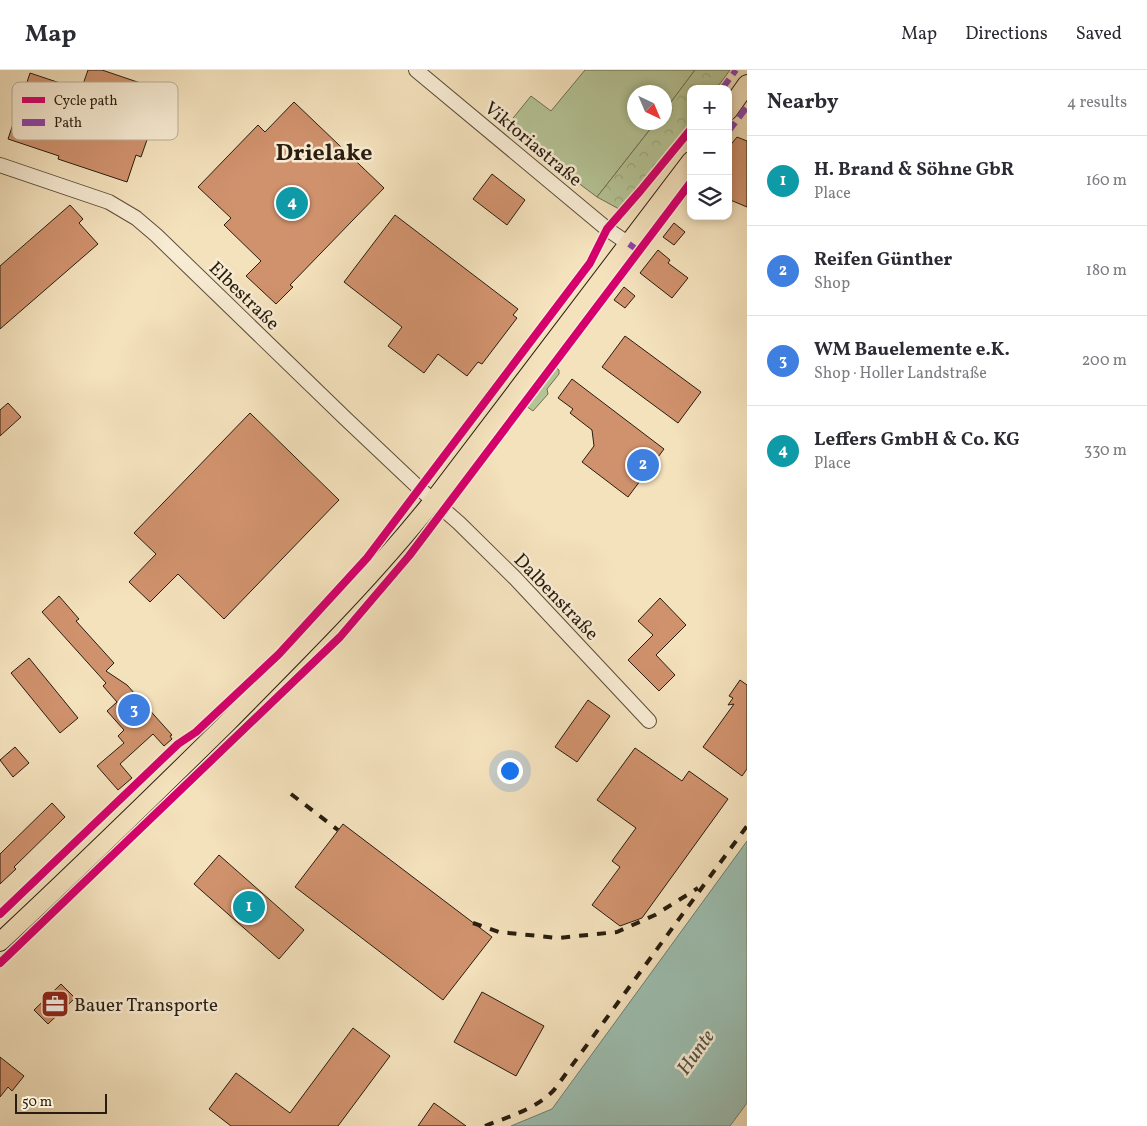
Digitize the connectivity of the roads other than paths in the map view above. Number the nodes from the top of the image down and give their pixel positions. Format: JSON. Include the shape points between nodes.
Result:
{"nodes":[{"id":1,"x":416,"y":70,"type":"edge"},
{"id":2,"x":747,"y":84,"type":"edge"},
{"id":3,"x":732,"y":105,"type":"edge"},
{"id":4,"x":0,"y":165,"type":"edge"},
{"id":5,"x":687,"y":166,"type":"edge"},
{"id":6,"x":628,"y":244,"type":"junction"},
{"id":7,"x":433,"y":500,"type":"junction"},
{"id":8,"x":649,"y":721,"type":"dead end"},
{"id":9,"x":0,"y":942,"type":"edge"}],
"edges":[{"from":1,"to":6,"type":"street","name":"Viktoriastraße"},
{"from":2,"to":3,"type":"main road"},
{"from":4,"to":7,"type":"street","name":"Elbestraße","via":[[109,202],[136,218]]},
{"from":5,"to":6,"type":"main road"},
{"from":6,"to":7,"type":"main road"},
{"from":7,"to":8,"type":"street","name":"Dalbenstraße","via":[[515,578]]},
{"from":7,"to":9,"type":"main road","via":[[340,609],[118,830]]}]}
